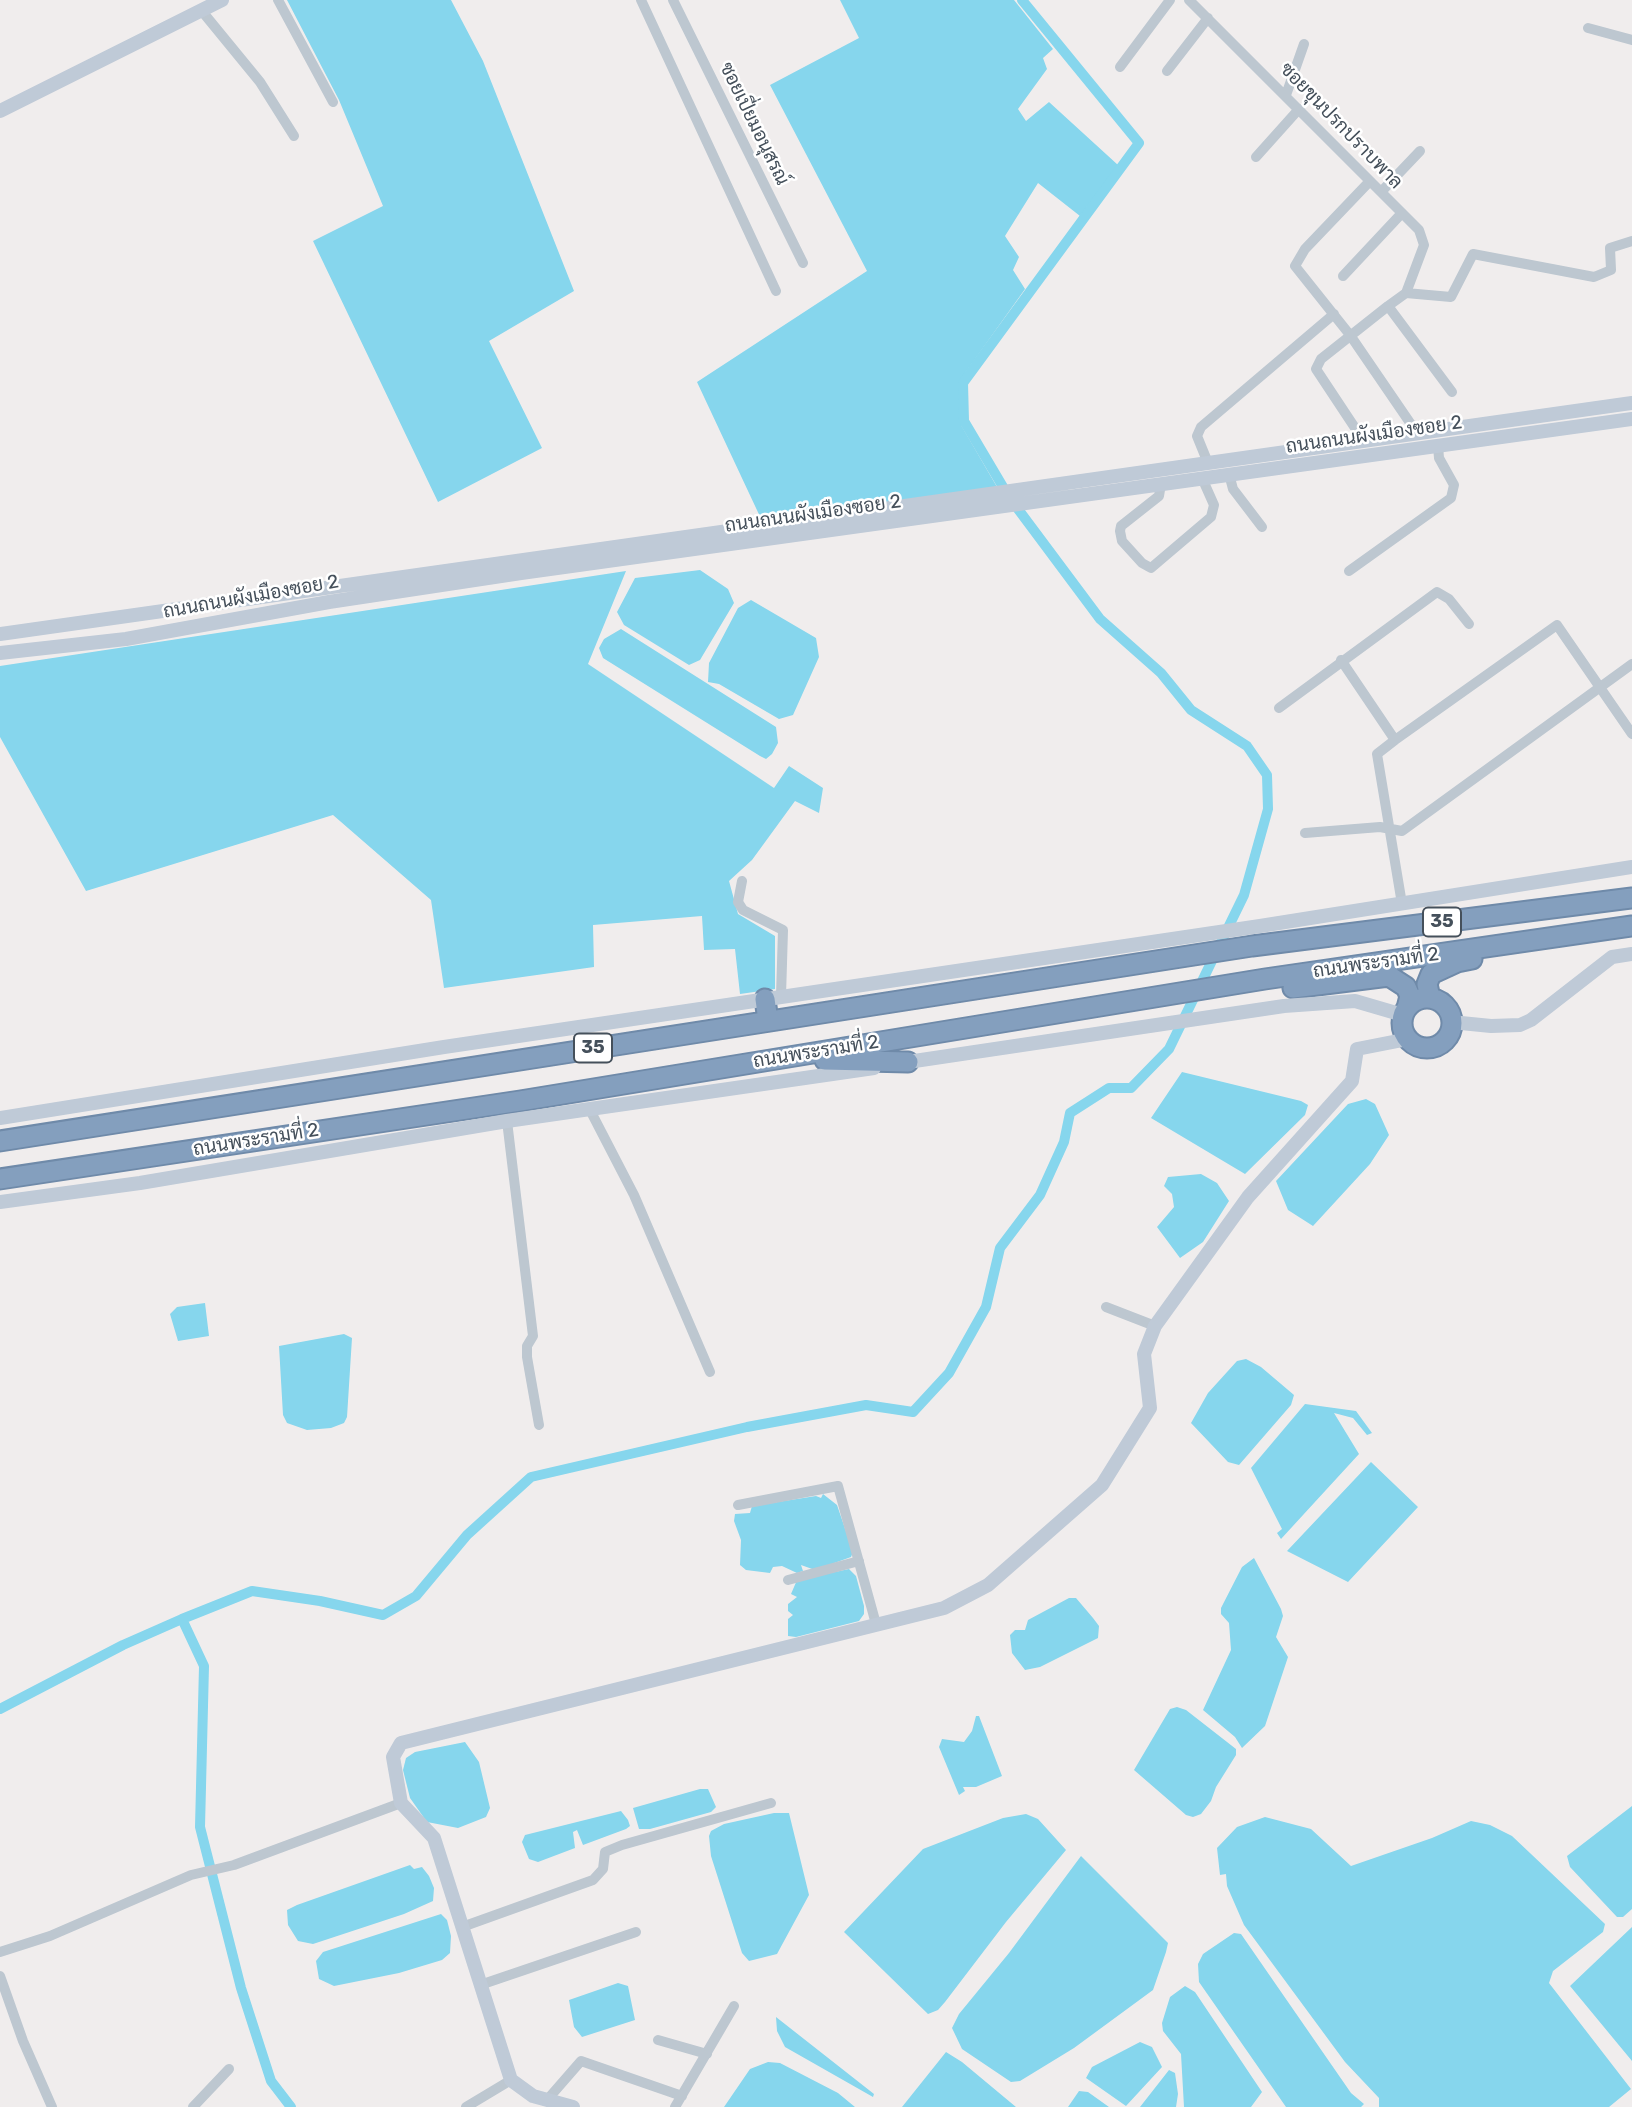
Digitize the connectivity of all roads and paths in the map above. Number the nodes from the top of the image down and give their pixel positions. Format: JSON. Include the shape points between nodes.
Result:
{"nodes":[{"id":1,"x":278,"y":0,"type":"edge"},
{"id":2,"x":641,"y":0,"type":"edge"},
{"id":3,"x":673,"y":0,"type":"edge"},
{"id":4,"x":1170,"y":0,"type":"edge"},
{"id":5,"x":1189,"y":0,"type":"edge"},
{"id":6,"x":209,"y":4,"type":"edge"},
{"id":7,"x":1208,"y":18,"type":"junction"},
{"id":8,"x":1588,"y":28,"type":"dead end"},
{"id":9,"x":1632,"y":40,"type":"edge"},
{"id":10,"x":1304,"y":44,"type":"dead end"},
{"id":11,"x":1119,"y":67,"type":"dead end"},
{"id":12,"x":1167,"y":71,"type":"dead end"},
{"id":13,"x":1286,"y":94,"type":"junction"},
{"id":14,"x":333,"y":102,"type":"dead end"},
{"id":15,"x":1299,"y":109,"type":"junction"},
{"id":16,"x":0,"y":111,"type":"edge"},
{"id":17,"x":294,"y":136,"type":"dead end"},
{"id":18,"x":1420,"y":151,"type":"dead end"},
{"id":19,"x":1256,"y":157,"type":"dead end"},
{"id":20,"x":1370,"y":181,"type":"junction"},
{"id":21,"x":1381,"y":192,"type":"junction"},
{"id":22,"x":1402,"y":213,"type":"junction"},
{"id":23,"x":1632,"y":241,"type":"edge"},
{"id":24,"x":803,"y":263,"type":"dead end"},
{"id":25,"x":1343,"y":276,"type":"dead end"},
{"id":26,"x":776,"y":291,"type":"dead end"},
{"id":27,"x":1406,"y":293,"type":"junction"},
{"id":28,"x":1388,"y":306,"type":"junction"},
{"id":29,"x":1334,"y":314,"type":"junction"},
{"id":30,"x":1350,"y":335,"type":"junction"},
{"id":31,"x":1451,"y":392,"type":"dead end"},
{"id":32,"x":1632,"y":403,"type":"edge"},
{"id":33,"x":1632,"y":419,"type":"edge"},
{"id":34,"x":1417,"y":433,"type":"junction"},
{"id":35,"x":1363,"y":440,"type":"junction"},
{"id":36,"x":1438,"y":446,"type":"junction"},
{"id":37,"x":1208,"y":463,"type":"junction"},
{"id":38,"x":1229,"y":474,"type":"junction"},
{"id":39,"x":1202,"y":478,"type":"junction"},
{"id":40,"x":1161,"y":484,"type":"junction"},
{"id":41,"x":1032,"y":496,"type":"junction"},
{"id":42,"x":1262,"y":527,"type":"dead end"},
{"id":43,"x":1349,"y":570,"type":"dead end"},
{"id":44,"x":327,"y":595,"type":"junction"},
{"id":45,"x":1469,"y":624,"type":"dead end"},
{"id":46,"x":0,"y":634,"type":"edge"},
{"id":47,"x":0,"y":653,"type":"edge"},
{"id":48,"x":1341,"y":660,"type":"junction"},
{"id":49,"x":1632,"y":664,"type":"edge"},
{"id":50,"x":1600,"y":686,"type":"junction"},
{"id":51,"x":1279,"y":708,"type":"dead end"},
{"id":52,"x":1632,"y":734,"type":"edge"},
{"id":53,"x":1395,"y":740,"type":"junction"},
{"id":54,"x":1390,"y":830,"type":"junction"},
{"id":55,"x":1305,"y":833,"type":"dead end"},
{"id":56,"x":1632,"y":867,"type":"edge"},
{"id":57,"x":741,"y":881,"type":"dead end"},
{"id":58,"x":1626,"y":898,"type":"edge"},
{"id":59,"x":1402,"y":904,"type":"junction"},
{"id":60,"x":1632,"y":926,"type":"edge"},
{"id":61,"x":1585,"y":932,"type":"junction"},
{"id":62,"x":1632,"y":954,"type":"edge"},
{"id":63,"x":1265,"y":979,"type":"junction"},
{"id":64,"x":773,"y":997,"type":"junction"},
{"id":65,"x":1430,"y":999,"type":"junction"},
{"id":66,"x":1405,"y":1011,"type":"junction"},
{"id":67,"x":768,"y":1021,"type":"junction"},
{"id":68,"x":1451,"y":1023,"type":"junction"},
{"id":69,"x":1408,"y":1039,"type":"junction"},
{"id":70,"x":773,"y":1059,"type":"junction"},
{"id":71,"x":908,"y":1062,"type":"junction"},
{"id":72,"x":590,"y":1110,"type":"junction"},
{"id":73,"x":0,"y":1118,"type":"edge"},
{"id":74,"x":507,"y":1121,"type":"junction"},
{"id":75,"x":0,"y":1141,"type":"edge"},
{"id":76,"x":0,"y":1179,"type":"edge"},
{"id":77,"x":0,"y":1202,"type":"edge"},
{"id":78,"x":1106,"y":1307,"type":"dead end"},
{"id":79,"x":1155,"y":1326,"type":"junction"},
{"id":80,"x":710,"y":1372,"type":"dead end"},
{"id":81,"x":539,"y":1425,"type":"dead end"},
{"id":82,"x":738,"y":1505,"type":"dead end"},
{"id":83,"x":859,"y":1561,"type":"junction"},
{"id":84,"x":788,"y":1580,"type":"dead end"},
{"id":85,"x":876,"y":1624,"type":"junction"},
{"id":86,"x":401,"y":1803,"type":"junction"},
{"id":87,"x":771,"y":1804,"type":"dead end"},
{"id":88,"x":462,"y":1927,"type":"junction"},
{"id":89,"x":636,"y":1932,"type":"dead end"},
{"id":90,"x":0,"y":1952,"type":"edge"},
{"id":91,"x":0,"y":1976,"type":"edge"},
{"id":92,"x":480,"y":1985,"type":"junction"},
{"id":93,"x":734,"y":2006,"type":"dead end"},
{"id":94,"x":658,"y":2040,"type":"dead end"},
{"id":95,"x":707,"y":2054,"type":"junction"},
{"id":96,"x":229,"y":2069,"type":"dead end"},
{"id":97,"x":511,"y":2080,"type":"junction"},
{"id":98,"x":681,"y":2096,"type":"junction"},
{"id":99,"x":547,"y":2100,"type":"junction"},
{"id":100,"x":569,"y":2106,"type":"edge"},
{"id":101,"x":52,"y":2107,"type":"edge"},
{"id":102,"x":193,"y":2107,"type":"edge"},
{"id":103,"x":466,"y":2107,"type":"edge"},
{"id":104,"x":676,"y":2107,"type":"edge"}],
"edges":[{"from":1,"to":14,"type":"street"},
{"from":2,"to":26,"type":"street"},
{"from":3,"to":24,"type":"street","name":"ซอยเปี่ยมอนุสรณ์"},
{"from":4,"to":11,"type":"street"},
{"from":5,"to":7,"type":"street","name":"ซอยขุนปรกปราบพาล"},
{"from":6,"to":16,"type":"street"},
{"from":6,"to":17,"type":"street"},
{"from":7,"to":12,"type":"street"},
{"from":7,"to":13,"type":"street","name":"ซอยขุนปรกปราบพาล"},
{"from":8,"to":9,"type":"street"},
{"from":10,"to":13,"type":"street"},
{"from":13,"to":15,"type":"street","name":"ซอยขุนปรกปราบพาล"},
{"from":15,"to":19,"type":"street"},
{"from":15,"to":20,"type":"street","name":"ซอยขุนปรกปราบพาล"},
{"from":18,"to":21,"type":"street"},
{"from":20,"to":21,"type":"street","name":"ซอยขุนปรกปราบพาล"},
{"from":20,"to":29,"type":"street","via":[[1305,249],[1295,266]]},
{"from":21,"to":22,"type":"street","name":"ซอยขุนปรกปราบพาล"},
{"from":22,"to":25,"type":"street"},
{"from":22,"to":27,"type":"street","name":"ซอยขุนปรกปราบพาล","via":[[1424,238]]},
{"from":23,"to":27,"type":"street","via":[[1610,248],[1611,270],[1594,276],[1478,253],[1469,260],[1451,297]]},
{"from":27,"to":28,"type":"street"},
{"from":28,"to":30,"type":"street"},
{"from":28,"to":31,"type":"street"},
{"from":29,"to":30,"type":"street"},
{"from":29,"to":37,"type":"street","via":[[1201,427],[1197,436]]},
{"from":30,"to":34,"type":"street"},
{"from":30,"to":35,"type":"street","via":[[1321,359],[1316,369]]},
{"from":32,"to":34,"type":"street","name":"ถนนถนนผังเมืองซอย 2"},
{"from":33,"to":36,"type":"street","name":"ถนนถนนผังเมืองซอย 2"},
{"from":34,"to":35,"type":"street","name":"ถนนถนนผังเมืองซอย 2"},
{"from":35,"to":37,"type":"street","name":"ถนนถนนผังเมืองซอย 2"},
{"from":36,"to":38,"type":"street","name":"ถนนถนนผังเมืองซอย 2"},
{"from":36,"to":43,"type":"street","via":[[1439,458],[1454,485],[1451,498]]},
{"from":37,"to":41,"type":"street","name":"ถนนถนนผังเมืองซอย 2"},
{"from":38,"to":39,"type":"street","name":"ถนนถนนผังเมืองซอย 2"},
{"from":38,"to":42,"type":"street","via":[[1233,489]]},
{"from":39,"to":40,"type":"street","name":"ถนนถนนผังเมืองซอย 2"},
{"from":39,"to":40,"type":"street","via":[[1214,505],[1211,517],[1151,568],[1122,541],[1120,531],[1159,496]]},
{"from":40,"to":41,"type":"street","name":"ถนนถนนผังเมืองซอย 2"},
{"from":41,"to":44,"type":"street","name":"ถนนถนนผังเมืองซอย 2"},
{"from":44,"to":46,"type":"street","name":"ถนนถนนผังเมืองซอย 2"},
{"from":44,"to":47,"type":"street","name":"ถนนถนนผังเมืองซอย 2","via":[[126,639]]},
{"from":45,"to":48,"type":"street","via":[[1450,599],[1437,592]]},
{"from":48,"to":51,"type":"street"},
{"from":48,"to":53,"type":"street"},
{"from":49,"to":50,"type":"street"},
{"from":50,"to":52,"type":"street"},
{"from":50,"to":53,"type":"street","via":[[1557,625]]},
{"from":50,"to":54,"type":"street","via":[[1418,821],[1402,831]]},
{"from":53,"to":54,"type":"street","via":[[1377,754]]},
{"from":54,"to":55,"type":"street"},
{"from":54,"to":59,"type":"street"},
{"from":56,"to":59,"type":"street","number":"35"},
{"from":57,"to":64,"type":"street","via":[[738,902],[743,910],[783,930]]},
{"from":58,"to":67,"type":"highway","name":"ถนนพระรามที่ 2","number":"35","via":[[1252,946]]},
{"from":59,"to":64,"type":"street","number":"35"},
{"from":60,"to":61,"type":"highway","name":"ถนนพระรามที่ 2","number":"35"},
{"from":61,"to":63,"type":"highway","name":"ถนนพระรามที่ 2","number":"35"},
{"from":61,"to":65,"type":"highway","via":[[1535,949],[1457,962],[1431,974],[1427,984]]},
{"from":62,"to":68,"type":"street","via":[[1612,957],[1531,1020],[1491,1026]]},
{"from":63,"to":66,"type":"highway","via":[[1294,988],[1389,976],[1406,987],[1410,996]]},
{"from":63,"to":70,"type":"highway","name":"ถนนพระรามที่ 2","number":"35"},
{"from":64,"to":67,"type":"highway"},
{"from":64,"to":73,"type":"street","number":"35"},
{"from":65,"to":66,"type":"highway","via":[[1413,1002]]},
{"from":65,"to":68,"type":"highway","via":[[1445,1007]]},
{"from":66,"to":69,"type":"highway"},
{"from":66,"to":71,"type":"street","name":"ถนนพระรามที่ 2","via":[[1355,1001],[1207,1016]]},
{"from":67,"to":75,"type":"highway","name":"ถนนพระรามที่ 2","number":"35"},
{"from":68,"to":69,"type":"highway","via":[[1446,1039],[1432,1047]]},
{"from":69,"to":79,"type":"street","via":[[1357,1049],[1352,1081],[1248,1197]]},
{"from":70,"to":71,"type":"highway"},
{"from":70,"to":76,"type":"highway","name":"ถนนพระรามที่ 2","number":"35"},
{"from":71,"to":72,"type":"street","name":"ถนนพระรามที่ 2"},
{"from":72,"to":74,"type":"street","name":"ถนนพระรามที่ 2"},
{"from":72,"to":80,"type":"street","via":[[634,1195]]},
{"from":74,"to":77,"type":"street","name":"ถนนพระรามที่ 2","via":[[140,1184]]},
{"from":74,"to":81,"type":"street","via":[[533,1336],[527,1357]]},
{"from":78,"to":79,"type":"street"},
{"from":79,"to":85,"type":"street","via":[[1144,1354],[1150,1408],[1102,1485],[988,1585],[944,1608]]},
{"from":82,"to":83,"type":"street","via":[[838,1486]]},
{"from":83,"to":84,"type":"street"},
{"from":83,"to":85,"type":"street"},
{"from":85,"to":86,"type":"street","via":[[401,1743],[393,1757]]},
{"from":86,"to":88,"type":"street","via":[[433,1838]]},
{"from":86,"to":90,"type":"street","via":[[234,1865],[191,1875],[50,1936]]},
{"from":87,"to":88,"type":"street","via":[[622,1845],[606,1852],[603,1868],[593,1880]]},
{"from":88,"to":92,"type":"street"},
{"from":89,"to":92,"type":"street"},
{"from":91,"to":101,"type":"street"},
{"from":92,"to":97,"type":"street"},
{"from":93,"to":95,"type":"street"},
{"from":94,"to":95,"type":"street"},
{"from":95,"to":98,"type":"street"},
{"from":96,"to":102,"type":"street"},
{"from":97,"to":99,"type":"street"},
{"from":97,"to":103,"type":"street"},
{"from":98,"to":99,"type":"street","via":[[581,2061]]},
{"from":98,"to":104,"type":"street"},
{"from":99,"to":100,"type":"street"}]}
